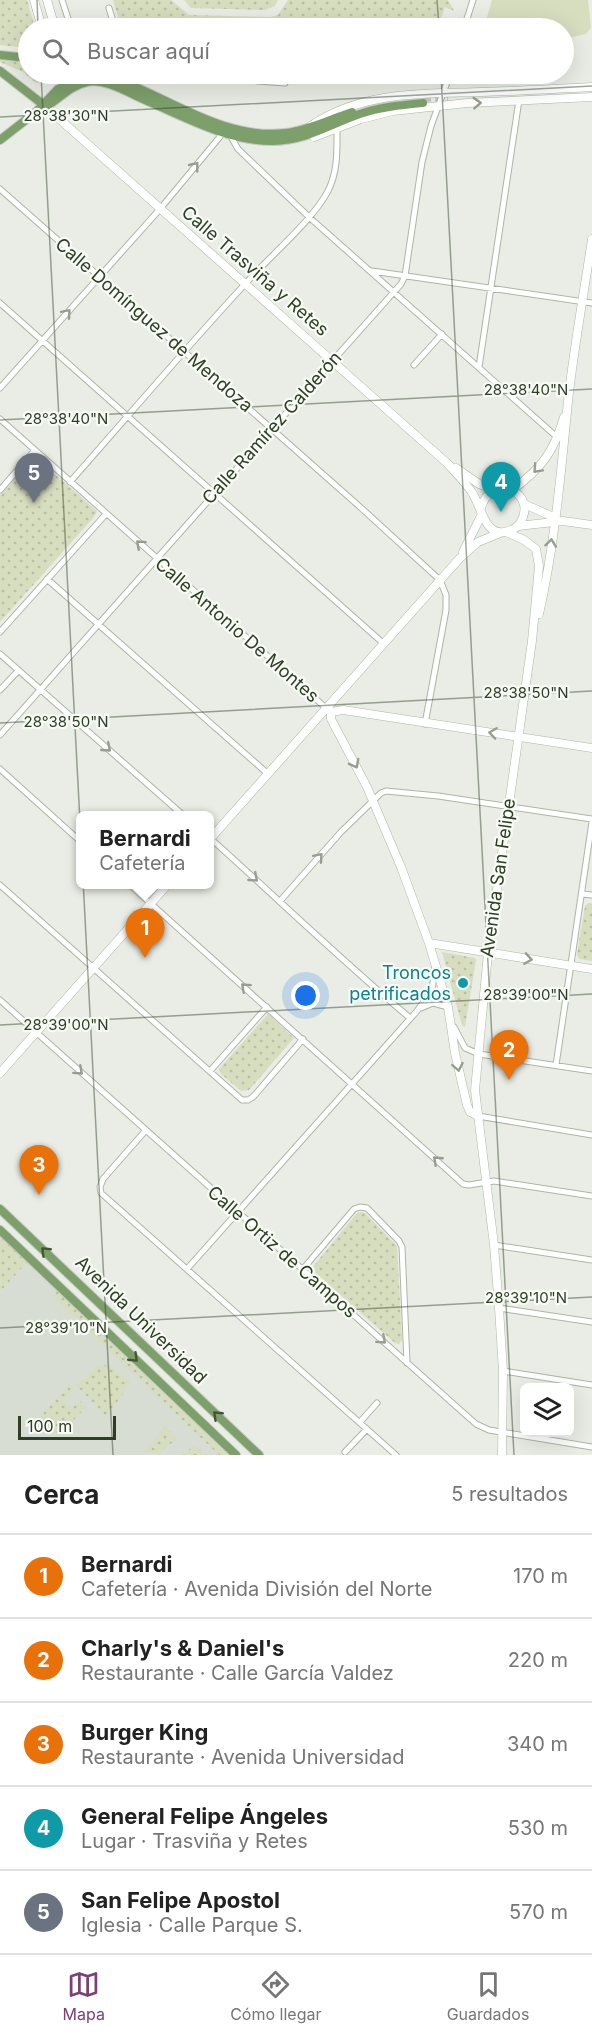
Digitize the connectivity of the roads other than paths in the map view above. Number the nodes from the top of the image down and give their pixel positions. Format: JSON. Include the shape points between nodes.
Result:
{"nodes":[{"id":1,"x":34,"y":0,"type":"edge"},
{"id":2,"x":47,"y":0,"type":"edge"},
{"id":3,"x":62,"y":0,"type":"edge"},
{"id":4,"x":473,"y":0,"type":"edge"},
{"id":5,"x":109,"y":8,"type":"dead end"},
{"id":6,"x":39,"y":18,"type":"edge"},
{"id":7,"x":52,"y":18,"type":"edge"},
{"id":8,"x":68,"y":18,"type":"edge"},
{"id":9,"x":112,"y":18,"type":"edge"},
{"id":10,"x":467,"y":18,"type":"edge"},
{"id":11,"x":0,"y":55,"type":"edge"},
{"id":12,"x":18,"y":57,"type":"edge"},
{"id":13,"x":0,"y":71,"type":"edge"},
{"id":14,"x":79,"y":84,"type":"edge"},
{"id":15,"x":109,"y":84,"type":"edge"},
{"id":16,"x":115,"y":84,"type":"edge"},
{"id":17,"x":447,"y":84,"type":"edge"},
{"id":18,"x":592,"y":87,"type":"edge"},
{"id":19,"x":444,"y":93,"type":"junction"},
{"id":20,"x":592,"y":97,"type":"edge"},
{"id":21,"x":519,"y":100,"type":"junction"},
{"id":22,"x":44,"y":106,"type":"junction"},
{"id":23,"x":438,"y":106,"type":"junction"},
{"id":24,"x":306,"y":129,"type":"junction"},
{"id":25,"x":337,"y":129,"type":"junction"},
{"id":26,"x":226,"y":134,"type":"junction"},
{"id":27,"x":297,"y":139,"type":"junction"},
{"id":28,"x":0,"y":140,"type":"edge"},
{"id":29,"x":0,"y":189,"type":"edge"},
{"id":30,"x":160,"y":209,"type":"junction"},
{"id":31,"x":309,"y":217,"type":"junction"},
{"id":32,"x":592,"y":239,"type":"edge"},
{"id":33,"x":370,"y":271,"type":"junction"},
{"id":34,"x":99,"y":276,"type":"junction"},
{"id":35,"x":405,"y":276,"type":"junction"},
{"id":36,"x":245,"y":283,"type":"junction"},
{"id":37,"x":492,"y":288,"type":"junction"},
{"id":38,"x":395,"y":291,"type":"junction"},
{"id":39,"x":583,"y":302,"type":"junction"},
{"id":40,"x":0,"y":303,"type":"edge"},
{"id":41,"x":592,"y":303,"type":"edge"},
{"id":42,"x":442,"y":334,"type":"junction"},
{"id":43,"x":43,"y":341,"type":"junction"},
{"id":44,"x":184,"y":352,"type":"junction"},
{"id":45,"x":332,"y":360,"type":"junction"},
{"id":46,"x":414,"y":365,"type":"dead end"},
{"id":47,"x":479,"y":367,"type":"junction"},
{"id":48,"x":0,"y":388,"type":"edge"},
{"id":49,"x":568,"y":401,"type":"junction"},
{"id":50,"x":128,"y":417,"type":"junction"},
{"id":51,"x":0,"y":419,"type":"edge"},
{"id":52,"x":271,"y":429,"type":"junction"},
{"id":53,"x":558,"y":438,"type":"junction"},
{"id":54,"x":35,"y":450,"type":"junction"},
{"id":55,"x":447,"y":463,"type":"junction"},
{"id":56,"x":70,"y":482,"type":"junction"},
{"id":57,"x":0,"y":490,"type":"edge"},
{"id":58,"x":495,"y":490,"type":"junction"},
{"id":59,"x":512,"y":490,"type":"junction"},
{"id":60,"x":214,"y":493,"type":"junction"},
{"id":61,"x":524,"y":504,"type":"junction"},
{"id":62,"x":481,"y":512,"type":"junction"},
{"id":63,"x":106,"y":514,"type":"junction"},
{"id":64,"x":554,"y":520,"type":"junction"},
{"id":65,"x":592,"y":525,"type":"edge"},
{"id":66,"x":518,"y":526,"type":"junction"},
{"id":67,"x":504,"y":532,"type":"junction"},
{"id":68,"x":156,"y":559,"type":"junction"},
{"id":69,"x":459,"y":559,"type":"junction"},
{"id":70,"x":47,"y":579,"type":"junction"},
{"id":71,"x":440,"y":580,"type":"junction"},
{"id":72,"x":97,"y":624,"type":"junction"},
{"id":73,"x":0,"y":632,"type":"edge"},
{"id":74,"x":532,"y":641,"type":"junction"},
{"id":75,"x":383,"y":643,"type":"junction"},
{"id":76,"x":0,"y":654,"type":"edge"},
{"id":77,"x":18,"y":671,"type":"junction"},
{"id":78,"x":0,"y":690,"type":"edge"},
{"id":79,"x":40,"y":690,"type":"junction"},
{"id":80,"x":328,"y":710,"type":"junction"},
{"id":81,"x":424,"y":724,"type":"junction"},
{"id":82,"x":0,"y":735,"type":"edge"},
{"id":83,"x":518,"y":737,"type":"junction"},
{"id":84,"x":592,"y":748,"type":"edge"},
{"id":85,"x":0,"y":770,"type":"edge"},
{"id":86,"x":267,"y":773,"type":"junction"},
{"id":87,"x":373,"y":801,"type":"junction"},
{"id":88,"x":508,"y":806,"type":"junction"},
{"id":89,"x":178,"y":811,"type":"edge"},
{"id":90,"x":592,"y":820,"type":"edge"},
{"id":91,"x":214,"y":834,"type":"edge"},
{"id":92,"x":76,"y":837,"type":"edge"},
{"id":93,"x":214,"y":843,"type":"edge"},
{"id":94,"x":0,"y":885,"type":"edge"},
{"id":95,"x":134,"y":889,"type":"edge"},
{"id":96,"x":164,"y":889,"type":"edge"},
{"id":97,"x":582,"y":894,"type":"junction"},
{"id":98,"x":592,"y":895,"type":"edge"},
{"id":99,"x":280,"y":901,"type":"junction"},
{"id":100,"x":151,"y":904,"type":"junction"},
{"id":101,"x":429,"y":943,"type":"junction"},
{"id":102,"x":488,"y":953,"type":"junction"},
{"id":103,"x":435,"y":961,"type":"junction"},
{"id":104,"x":570,"y":966,"type":"junction"},
{"id":105,"x":94,"y":967,"type":"junction"},
{"id":106,"x":592,"y":969,"type":"edge"},
{"id":107,"x":0,"y":999,"type":"edge"},
{"id":108,"x":267,"y":1007,"type":"junction"},
{"id":109,"x":448,"y":1007,"type":"junction"},
{"id":110,"x":417,"y":1011,"type":"junction"},
{"id":111,"x":410,"y":1018,"type":"junction"},
{"id":112,"x":451,"y":1020,"type":"junction"},
{"id":113,"x":36,"y":1032,"type":"junction"},
{"id":114,"x":303,"y":1039,"type":"junction"},
{"id":115,"x":479,"y":1054,"type":"junction"},
{"id":116,"x":556,"y":1065,"type":"junction"},
{"id":117,"x":210,"y":1071,"type":"junction"},
{"id":118,"x":592,"y":1071,"type":"edge"},
{"id":119,"x":0,"y":1073,"type":"edge"},
{"id":120,"x":353,"y":1083,"type":"junction"},
{"id":121,"x":478,"y":1116,"type":"junction"},
{"id":122,"x":146,"y":1130,"type":"junction"},
{"id":123,"x":592,"y":1135,"type":"edge"},
{"id":124,"x":485,"y":1181,"type":"junction"},
{"id":125,"x":592,"y":1196,"type":"edge"},
{"id":126,"x":0,"y":1209,"type":"edge"},
{"id":127,"x":237,"y":1212,"type":"junction"},
{"id":128,"x":0,"y":1230,"type":"edge"},
{"id":129,"x":494,"y":1245,"type":"junction"},
{"id":130,"x":592,"y":1260,"type":"edge"},
{"id":131,"x":187,"y":1269,"type":"junction"},
{"id":132,"x":303,"y":1269,"type":"junction"},
{"id":133,"x":499,"y":1308,"type":"junction"},
{"id":134,"x":592,"y":1322,"type":"edge"},
{"id":135,"x":407,"y":1363,"type":"junction"},
{"id":136,"x":503,"y":1371,"type":"junction"},
{"id":137,"x":592,"y":1385,"type":"edge"},
{"id":138,"x":377,"y":1403,"type":"dead end"},
{"id":139,"x":360,"y":1422,"type":"junction"},
{"id":140,"x":367,"y":1429,"type":"junction"},
{"id":141,"x":503,"y":1433,"type":"junction"},
{"id":142,"x":592,"y":1447,"type":"edge"},
{"id":143,"x":345,"y":1452,"type":"dead end"},
{"id":144,"x":236,"y":1455,"type":"edge"},
{"id":145,"x":259,"y":1455,"type":"edge"},
{"id":146,"x":396,"y":1455,"type":"edge"},
{"id":147,"x":502,"y":1455,"type":"edge"}],
"edges":[{"from":1,"to":6,"type":"main road"},
{"from":2,"to":7,"type":"main road"},
{"from":3,"to":8,"type":"street"},
{"from":4,"to":10,"type":"street"},
{"from":5,"to":9,"type":"street"},
{"from":11,"to":12,"type":"main road"},
{"from":13,"to":22,"type":"main road"},
{"from":14,"to":22,"type":"main road"},
{"from":15,"to":26,"type":"main road"},
{"from":16,"to":24,"type":"main road","via":[[235,129],[273,134]]},
{"from":17,"to":19,"type":"street","name":"Calle Ramírez Calderón"},
{"from":18,"to":19,"type":"main road"},
{"from":19,"to":23,"type":"street","name":"Calle Ramírez Calderón"},
{"from":19,"to":24,"type":"main road","via":[[370,100],[334,112]]},
{"from":20,"to":21,"type":"main road"},
{"from":23,"to":21,"type":"main road","one_way":true},
{"from":21,"to":37,"type":"street"},
{"from":22,"to":28,"type":"main road"},
{"from":22,"to":30,"type":"main road","name":"Calle Trasviña y Retes"},
{"from":23,"to":25,"type":"main road","via":[[380,114]]},
{"from":23,"to":35,"type":"street","name":"Calle Ramírez Calderón","via":[[422,162]]},
{"from":24,"to":27,"type":"main road","via":[[372,105],[423,101],[360,114]]},
{"from":25,"to":27,"type":"main road"},
{"from":25,"to":31,"type":"street","via":[[334,177],[327,194]]},
{"from":26,"to":27,"type":"main road","via":[[253,140]]},
{"from":30,"to":26,"type":"street","one_way":true},
{"from":26,"to":31,"type":"street"},
{"from":29,"to":34,"type":"street","name":"Calle Domínguez de Mendoza"},
{"from":30,"to":34,"type":"street"},
{"from":30,"to":36,"type":"main road","name":"Calle Trasviña y Retes"},
{"from":31,"to":33,"type":"street"},
{"from":31,"to":36,"type":"street"},
{"from":32,"to":39,"type":"main road","name":"Avenida San Felipe"},
{"from":33,"to":35,"type":"street"},
{"from":33,"to":38,"type":"street"},
{"from":43,"to":34,"type":"street","one_way":true},
{"from":34,"to":44,"type":"street","name":"Calle Domínguez de Mendoza"},
{"from":35,"to":37,"type":"street"},
{"from":35,"to":38,"type":"street","name":"Calle Ramírez Calderón"},
{"from":36,"to":44,"type":"street"},
{"from":36,"to":45,"type":"main road","name":"Calle Trasviña y Retes"},
{"from":37,"to":39,"type":"street"},
{"from":37,"to":47,"type":"street"},
{"from":38,"to":42,"type":"street"},
{"from":38,"to":45,"type":"street","name":"Calle Ramírez Calderón"},
{"from":39,"to":41,"type":"street"},
{"from":39,"to":49,"type":"main road","name":"Avenida San Felipe"},
{"from":40,"to":43,"type":"street"},
{"from":42,"to":46,"type":"street"},
{"from":42,"to":47,"type":"street"},
{"from":43,"to":48,"type":"street"},
{"from":43,"to":50,"type":"street"},
{"from":44,"to":50,"type":"street"},
{"from":44,"to":52,"type":"street","name":"Calle Domínguez de Mendoza"},
{"from":45,"to":52,"type":"street","name":"Calle Ramírez Calderón"},
{"from":45,"to":55,"type":"main road","name":"Calle Trasviña y Retes"},
{"from":47,"to":53,"type":"street"},
{"from":49,"to":53,"type":"main road","name":"Avenida San Felipe"},
{"from":49,"to":64,"type":"main road","name":"Avenida San Felipe"},
{"from":50,"to":56,"type":"street"},
{"from":50,"to":60,"type":"street"},
{"from":51,"to":54,"type":"street","name":"Calle Antonio De Montes"},
{"from":52,"to":60,"type":"street","name":"Calle Ramírez Calderón"},
{"from":52,"to":71,"type":"street","name":"Calle Domínguez de Mendoza"},
{"from":53,"to":59,"type":"main road","name":"Avenida San Felipe","one_way":true,"via":[[547,458]]},
{"from":54,"to":56,"type":"street","name":"Calle Antonio De Montes"},
{"from":54,"to":57,"type":"street"},
{"from":55,"to":58,"type":"main road","name":"Calle Trasviña y Retes"},
{"from":55,"to":62,"type":"main road","name":"Calle Trasviña y Retes","via":[[472,492]]},
{"from":56,"to":63,"type":"street","name":"Calle Antonio De Montes"},
{"from":58,"to":59,"type":"main road"},
{"from":58,"to":62,"type":"main road","via":[[488,494]]},
{"from":59,"to":61,"type":"main road"},
{"from":60,"to":68,"type":"street","name":"Calle Ramírez Calderón"},
{"from":60,"to":75,"type":"street"},
{"from":61,"to":64,"type":"main road"},
{"from":61,"to":66,"type":"main road","via":[[524,516]]},
{"from":62,"to":67,"type":"main road","via":[[489,527]]},
{"from":62,"to":69,"type":"main road"},
{"from":68,"to":63,"type":"street","name":"Calle Antonio De Montes","one_way":true},
{"from":63,"to":70,"type":"street"},
{"from":64,"to":65,"type":"main road"},
{"from":64,"to":66,"type":"main road"},
{"from":74,"to":64,"type":"main road","name":"Avenida San Felipe","one_way":true},
{"from":66,"to":67,"type":"main road"},
{"from":67,"to":69,"type":"main road","via":[[478,542]]},
{"from":67,"to":74,"type":"main road","name":"Avenida San Felipe","via":[[529,543],[538,554]]},
{"from":68,"to":72,"type":"street","name":"Calle Ramírez Calderón"},
{"from":68,"to":80,"type":"street","name":"Calle Antonio De Montes"},
{"from":69,"to":71,"type":"main road"},
{"from":70,"to":72,"type":"street"},
{"from":70,"to":73,"type":"street"},
{"from":71,"to":75,"type":"main road"},
{"from":71,"to":81,"type":"street","via":[[447,600]]},
{"from":72,"to":79,"type":"street","name":"Calle Ramírez Calderón"},
{"from":72,"to":86,"type":"street"},
{"from":74,"to":83,"type":"main road","name":"Avenida San Felipe"},
{"from":75,"to":80,"type":"main road"},
{"from":76,"to":77,"type":"street"},
{"from":77,"to":78,"type":"street"},
{"from":77,"to":79,"type":"street"},
{"from":79,"to":82,"type":"street","name":"Calle Ramírez Calderón"},
{"from":79,"to":89,"type":"street","one_way":true},
{"from":80,"to":81,"type":"main road","name":"Calle Antonio De Montes"},
{"from":80,"to":86,"type":"main road"},
{"from":80,"to":87,"type":"main road","one_way":true},
{"from":83,"to":81,"type":"main road","name":"Calle Antonio De Montes","one_way":true},
{"from":83,"to":84,"type":"main road","name":"Calle Antonio De Montes"},
{"from":83,"to":88,"type":"main road","name":"Avenida San Felipe"},
{"from":85,"to":92,"type":"street"},
{"from":86,"to":91,"type":"main road"},
{"from":87,"to":88,"type":"street","via":[[391,790]]},
{"from":99,"to":87,"type":"street","one_way":true},
{"from":87,"to":101,"type":"main road"},
{"from":88,"to":90,"type":"street"},
{"from":88,"to":102,"type":"main road","name":"Avenida San Felipe"},
{"from":90,"to":97,"type":"street"},
{"from":93,"to":99,"type":"street","one_way":true},
{"from":94,"to":105,"type":"street"},
{"from":95,"to":100,"type":"street"},
{"from":96,"to":100,"type":"main road"},
{"from":97,"to":98,"type":"street"},
{"from":97,"to":104,"type":"street"},
{"from":99,"to":111,"type":"street"},
{"from":100,"to":105,"type":"main road"},
{"from":108,"to":100,"type":"street","one_way":true},
{"from":101,"to":102,"type":"main road"},
{"from":101,"to":103,"type":"main road"},
{"from":102,"to":104,"type":"main road","one_way":true},
{"from":102,"to":115,"type":"main road","name":"Avenida San Felipe"},
{"from":103,"to":109,"type":"main road"},
{"from":103,"to":110,"type":"street","via":[[434,987]]},
{"from":104,"to":106,"type":"main road"},
{"from":104,"to":116,"type":"street"},
{"from":105,"to":113,"type":"main road"},
{"from":105,"to":117,"type":"street"},
{"from":107,"to":113,"type":"street","name":"Calle Ortiz de Campos"},
{"from":108,"to":114,"type":"street"},
{"from":108,"to":117,"type":"street"},
{"from":109,"to":110,"type":"street","via":[[433,1003]]},
{"from":109,"to":112,"type":"main road"},
{"from":110,"to":111,"type":"street"},
{"from":111,"to":120,"type":"street"},
{"from":112,"to":115,"type":"street","via":[[462,1044]]},
{"from":112,"to":121,"type":"main road","one_way":true,"via":[[466,1105]]},
{"from":113,"to":119,"type":"main road"},
{"from":113,"to":122,"type":"street","name":"Calle Ortiz de Campos","one_way":true},
{"from":114,"to":117,"type":"street","via":[[248,1100],[242,1100]]},
{"from":114,"to":120,"type":"street"},
{"from":115,"to":116,"type":"street"},
{"from":115,"to":121,"type":"main road","name":"Avenida San Felipe","via":[[475,1090]]},
{"from":116,"to":118,"type":"street"},
{"from":124,"to":120,"type":"street","one_way":true,"via":[[461,1183]]},
{"from":120,"to":127,"type":"street"},
{"from":121,"to":123,"type":"street"},
{"from":121,"to":124,"type":"main road","name":"Avenida San Felipe"},
{"from":122,"to":127,"type":"street","name":"Calle Ortiz de Campos"},
{"from":122,"to":131,"type":"street","via":[[103,1179],[101,1193]]},
{"from":124,"to":125,"type":"street"},
{"from":124,"to":129,"type":"main road","name":"Avenida San Felipe"},
{"from":145,"to":126,"type":"main road","name":"Avenida Universidad","one_way":true},
{"from":127,"to":131,"type":"street"},
{"from":127,"to":132,"type":"street","name":"Calle Ortiz de Campos"},
{"from":128,"to":144,"type":"main road","name":"Avenida Universidad","one_way":true},
{"from":129,"to":130,"type":"street"},
{"from":129,"to":133,"type":"main road","name":"Avenida San Felipe"},
{"from":131,"to":139,"type":"street"},
{"from":132,"to":135,"type":"street","name":"Calle Ortiz de Campos","one_way":true},
{"from":132,"to":135,"type":"street","via":[[354,1209],[367,1208],[402,1247]]},
{"from":133,"to":134,"type":"street"},
{"from":133,"to":136,"type":"main road","name":"Avenida San Felipe"},
{"from":135,"to":141,"type":"street","name":"Calle Ortiz de Campos","via":[[480,1427]]},
{"from":136,"to":137,"type":"street"},
{"from":136,"to":141,"type":"main road","name":"Avenida San Felipe"},
{"from":138,"to":139,"type":"street"},
{"from":139,"to":140,"type":"street"},
{"from":140,"to":143,"type":"street"},
{"from":140,"to":146,"type":"street"},
{"from":141,"to":142,"type":"street","name":"Calle Ortiz de Campos"},
{"from":141,"to":147,"type":"main road","name":"Avenida San Felipe"}]}
